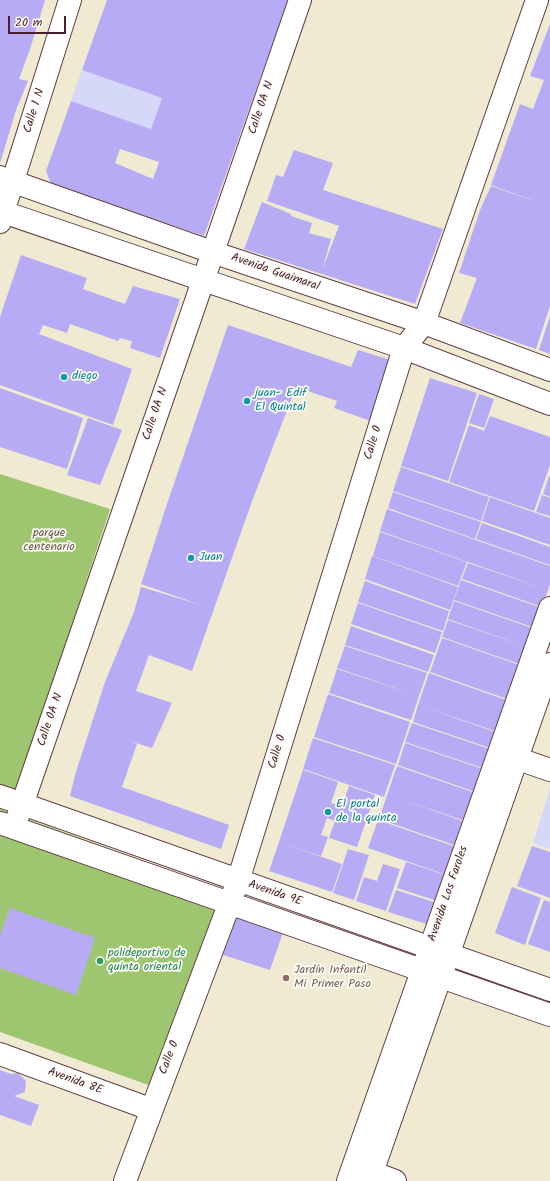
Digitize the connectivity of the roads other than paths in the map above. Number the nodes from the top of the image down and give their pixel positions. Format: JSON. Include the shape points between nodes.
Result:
{"nodes":[{"id":1,"x":70,"y":0,"type":"edge"},
{"id":2,"x":300,"y":0,"type":"edge"},
{"id":3,"x":537,"y":0,"type":"edge"},
{"id":4,"x":7,"y":179,"type":"edge"},
{"id":5,"x":1,"y":215,"type":"edge"},
{"id":6,"x":212,"y":252,"type":"junction"},
{"id":7,"x":202,"y":281,"type":"junction"},
{"id":8,"x":424,"y":323,"type":"junction"},
{"id":9,"x":404,"y":348,"type":"junction"},
{"id":10,"x":550,"y":370,"type":"edge"},
{"id":11,"x":550,"y":404,"type":"edge"},
{"id":12,"x":550,"y":608,"type":"edge"},
{"id":13,"x":550,"y":664,"type":"edge"},
{"id":14,"x":508,"y":755,"type":"junction"},
{"id":15,"x":550,"y":770,"type":"edge"},
{"id":16,"x":0,"y":796,"type":"edge"},
{"id":17,"x":22,"y":804,"type":"junction"},
{"id":18,"x":7,"y":826,"type":"edge"},
{"id":19,"x":238,"y":881,"type":"junction"},
{"id":20,"x":230,"y":902,"type":"junction"},
{"id":21,"x":439,"y":951,"type":"junction"},
{"id":22,"x":432,"y":973,"type":"junction"},
{"id":23,"x":550,"y":990,"type":"edge"},
{"id":24,"x":550,"y":1015,"type":"edge"},
{"id":25,"x":0,"y":1054,"type":"edge"},
{"id":26,"x":150,"y":1109,"type":"junction"},
{"id":27,"x":361,"y":1175,"type":"edge"},
{"id":28,"x":125,"y":1181,"type":"edge"},
{"id":29,"x":395,"y":1181,"type":"edge"}],
"edges":[{"from":1,"to":4,"type":"street","name":"Calle 1 N"},
{"from":2,"to":6,"type":"street","name":"Calle 0A N"},
{"from":3,"to":8,"type":"street","name":"Calle 0"},
{"from":4,"to":5,"type":"street","name":"Calle 1 N"},
{"from":4,"to":6,"type":"street","name":"Avenida Guaimaral"},
{"from":5,"to":7,"type":"street"},
{"from":6,"to":7,"type":"street","name":"Calle 0A N"},
{"from":6,"to":8,"type":"street","name":"Avenida Guaimaral"},
{"from":7,"to":9,"type":"street"},
{"from":7,"to":17,"type":"street","name":"Calle 0A N"},
{"from":8,"to":9,"type":"street","name":"Calle 0"},
{"from":8,"to":10,"type":"street","name":"Avenida Guaimaral"},
{"from":9,"to":11,"type":"street"},
{"from":9,"to":19,"type":"street","name":"Calle 0"},
{"from":12,"to":14,"type":"street","name":"Avenida Los Faroles"},
{"from":13,"to":14,"type":"street","name":"Avenida Los Faroles"},
{"from":14,"to":15,"type":"street"},
{"from":14,"to":21,"type":"street","name":"Avenida Los Faroles"},
{"from":16,"to":17,"type":"street","name":"Avenida 9E"},
{"from":17,"to":18,"type":"street","name":"Calle 0A N"},
{"from":17,"to":19,"type":"street","name":"Avenida 9E"},
{"from":18,"to":20,"type":"street","name":"Avenida 9E"},
{"from":19,"to":20,"type":"street","name":"Calle 0"},
{"from":19,"to":21,"type":"street","name":"Avenida 9E"},
{"from":20,"to":22,"type":"street","name":"Avenida 9E"},
{"from":20,"to":26,"type":"street","name":"Calle 0"},
{"from":21,"to":22,"type":"street","name":"Avenida Los Faroles"},
{"from":21,"to":23,"type":"street","name":"Avenida 9E"},
{"from":22,"to":24,"type":"street","name":"Avenida 9E"},
{"from":22,"to":27,"type":"street","name":"Avenida Los Faroles"},
{"from":25,"to":26,"type":"street","name":"Avenida 8E"},
{"from":26,"to":28,"type":"street","name":"Calle 0"},
{"from":27,"to":29,"type":"street"}]}
